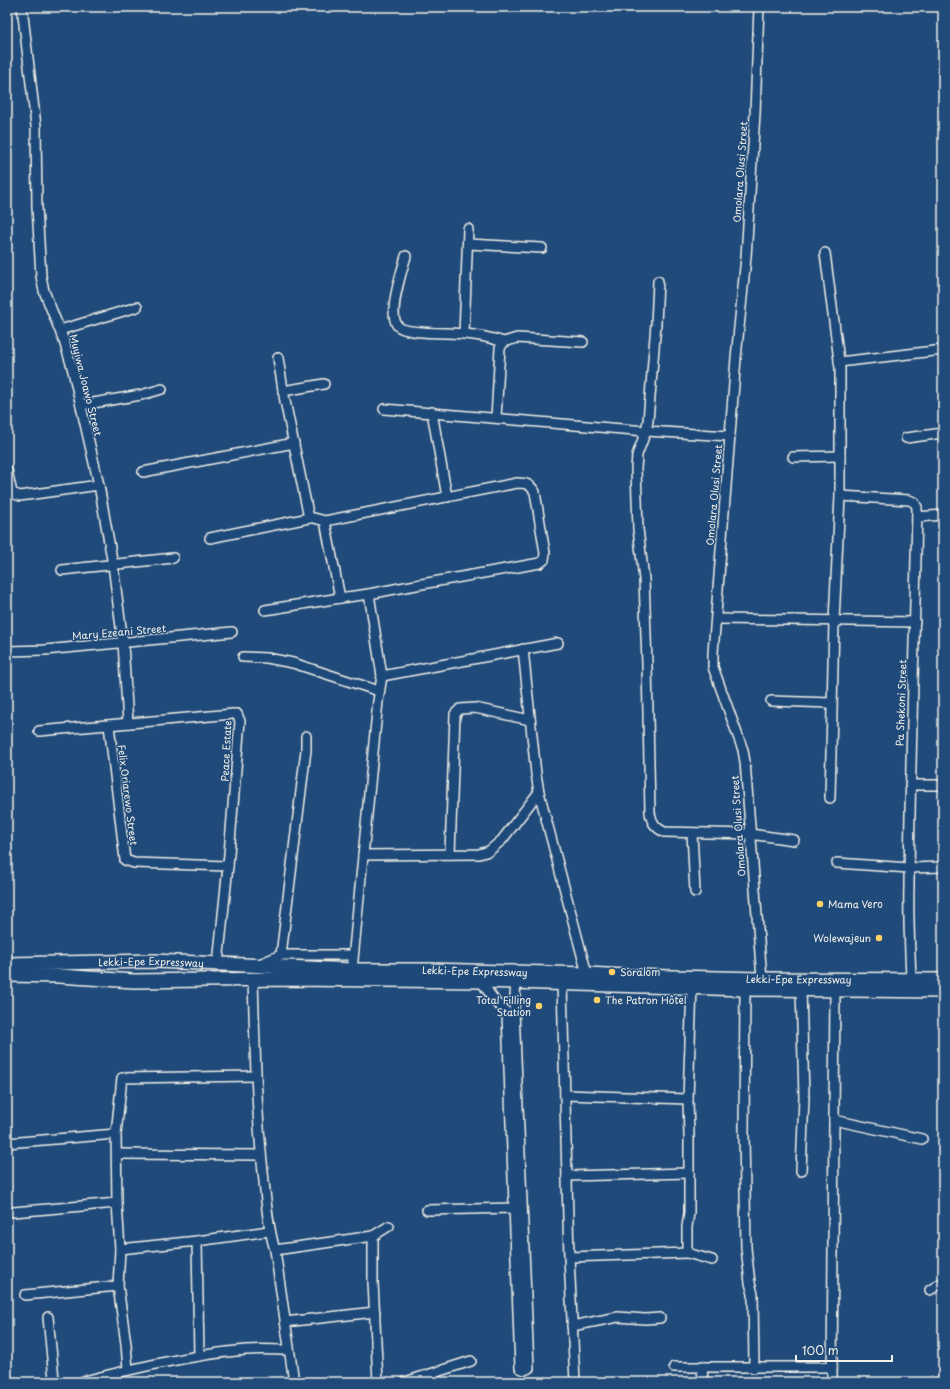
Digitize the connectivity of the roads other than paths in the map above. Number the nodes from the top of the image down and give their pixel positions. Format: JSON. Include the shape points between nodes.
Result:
{"nodes":[{"id":1,"x":22,"y":7,"type":"edge"},
{"id":2,"x":759,"y":7,"type":"edge"},
{"id":3,"x":468,"y":229,"type":"dead end"},
{"id":4,"x":468,"y":244,"type":"junction"},
{"id":5,"x":542,"y":248,"type":"dead end"},
{"id":6,"x":825,"y":252,"type":"dead end"},
{"id":7,"x":406,"y":256,"type":"dead end"},
{"id":8,"x":658,"y":281,"type":"dead end"},
{"id":9,"x":137,"y":307,"type":"dead end"},
{"id":10,"x":60,"y":330,"type":"junction"},
{"id":11,"x":464,"y":334,"type":"junction"},
{"id":12,"x":504,"y":342,"type":"junction"},
{"id":13,"x":583,"y":342,"type":"dead end"},
{"id":14,"x":943,"y":350,"type":"edge"},
{"id":15,"x":278,"y":358,"type":"dead end"},
{"id":16,"x":839,"y":362,"type":"junction"},
{"id":17,"x":324,"y":384,"type":"dead end"},
{"id":18,"x":162,"y":389,"type":"dead end"},
{"id":19,"x":284,"y":392,"type":"junction"},
{"id":20,"x":81,"y":405,"type":"junction"},
{"id":21,"x":384,"y":409,"type":"dead end"},
{"id":22,"x":432,"y":412,"type":"junction"},
{"id":23,"x":496,"y":418,"type":"junction"},
{"id":24,"x":646,"y":431,"type":"junction"},
{"id":25,"x":943,"y":434,"type":"edge"},
{"id":26,"x":730,"y":436,"type":"junction"},
{"id":27,"x":906,"y":438,"type":"dead end"},
{"id":28,"x":294,"y":443,"type":"junction"},
{"id":29,"x":840,"y":456,"type":"junction"},
{"id":30,"x":793,"y":457,"type":"dead end"},
{"id":31,"x":7,"y":470,"type":"edge"},
{"id":32,"x":143,"y":472,"type":"dead end"},
{"id":33,"x":99,"y":485,"type":"junction"},
{"id":34,"x":446,"y":496,"type":"junction"},
{"id":35,"x":840,"y":496,"type":"junction"},
{"id":36,"x":943,"y":515,"type":"edge"},
{"id":37,"x":917,"y":517,"type":"junction"},
{"id":38,"x":309,"y":518,"type":"junction"},
{"id":39,"x":325,"y":521,"type":"junction"},
{"id":40,"x":210,"y":538,"type":"dead end"},
{"id":41,"x":173,"y":558,"type":"dead end"},
{"id":42,"x":113,"y":565,"type":"junction"},
{"id":43,"x":62,"y":570,"type":"dead end"},
{"id":44,"x":369,"y":594,"type":"junction"},
{"id":45,"x":340,"y":598,"type":"junction"},
{"id":46,"x":265,"y":610,"type":"dead end"},
{"id":47,"x":716,"y":619,"type":"junction"},
{"id":48,"x":834,"y":621,"type":"junction"},
{"id":49,"x":915,"y":622,"type":"junction"},
{"id":50,"x":232,"y":632,"type":"dead end"},
{"id":51,"x":123,"y":643,"type":"junction"},
{"id":52,"x":558,"y":643,"type":"dead end"},
{"id":53,"x":523,"y":649,"type":"junction"},
{"id":54,"x":7,"y":651,"type":"edge"},
{"id":55,"x":243,"y":657,"type":"dead end"},
{"id":56,"x":382,"y":676,"type":"junction"},
{"id":57,"x":379,"y":691,"type":"junction"},
{"id":58,"x":771,"y":701,"type":"dead end"},
{"id":59,"x":832,"y":703,"type":"junction"},
{"id":60,"x":530,"y":720,"type":"junction"},
{"id":61,"x":128,"y":723,"type":"junction"},
{"id":62,"x":109,"y":725,"type":"junction"},
{"id":63,"x":39,"y":731,"type":"dead end"},
{"id":64,"x":306,"y":736,"type":"dead end"},
{"id":65,"x":910,"y":785,"type":"junction"},
{"id":66,"x":943,"y":785,"type":"edge"},
{"id":67,"x":539,"y":792,"type":"junction"},
{"id":68,"x":830,"y":798,"type":"dead end"},
{"id":69,"x":692,"y":833,"type":"junction"},
{"id":70,"x":750,"y":834,"type":"junction"},
{"id":71,"x":794,"y":840,"type":"dead end"},
{"id":72,"x":450,"y":854,"type":"junction"},
{"id":73,"x":363,"y":855,"type":"junction"},
{"id":74,"x":837,"y":863,"type":"dead end"},
{"id":75,"x":228,"y":866,"type":"junction"},
{"id":76,"x":943,"y":867,"type":"edge"},
{"id":77,"x":909,"y":868,"type":"junction"},
{"id":78,"x":695,"y":892,"type":"dead end"},
{"id":79,"x":281,"y":955,"type":"junction"},
{"id":80,"x":354,"y":956,"type":"junction"},
{"id":81,"x":142,"y":961,"type":"junction"},
{"id":82,"x":7,"y":964,"type":"edge"},
{"id":83,"x":218,"y":964,"type":"junction"},
{"id":84,"x":254,"y":966,"type":"junction"},
{"id":85,"x":352,"y":970,"type":"junction"},
{"id":86,"x":587,"y":974,"type":"junction"},
{"id":87,"x":7,"y":975,"type":"edge"},
{"id":88,"x":762,"y":979,"type":"junction"},
{"id":89,"x":253,"y":980,"type":"junction"},
{"id":90,"x":911,"y":980,"type":"junction"},
{"id":91,"x":943,"y":980,"type":"edge"},
{"id":92,"x":134,"y":981,"type":"junction"},
{"id":93,"x":149,"y":981,"type":"junction"},
{"id":94,"x":481,"y":981,"type":"junction"},
{"id":95,"x":516,"y":982,"type":"junction"},
{"id":96,"x":562,"y":983,"type":"junction"},
{"id":97,"x":692,"y":987,"type":"junction"},
{"id":98,"x":745,"y":989,"type":"junction"},
{"id":99,"x":801,"y":989,"type":"junction"},
{"id":100,"x":835,"y":989,"type":"junction"},
{"id":101,"x":943,"y":991,"type":"edge"},
{"id":102,"x":513,"y":1060,"type":"junction"},
{"id":103,"x":256,"y":1076,"type":"junction"},
{"id":104,"x":565,"y":1095,"type":"junction"},
{"id":105,"x":688,"y":1099,"type":"junction"},
{"id":106,"x":834,"y":1120,"type":"junction"},
{"id":107,"x":116,"y":1134,"type":"junction"},
{"id":108,"x":922,"y":1139,"type":"dead end"},
{"id":109,"x":7,"y":1143,"type":"edge"},
{"id":110,"x":118,"y":1154,"type":"junction"},
{"id":111,"x":261,"y":1155,"type":"junction"},
{"id":112,"x":800,"y":1171,"type":"dead end"},
{"id":113,"x":689,"y":1173,"type":"junction"},
{"id":114,"x":567,"y":1176,"type":"junction"},
{"id":115,"x":118,"y":1203,"type":"junction"},
{"id":116,"x":518,"y":1208,"type":"junction"},
{"id":117,"x":426,"y":1210,"type":"dead end"},
{"id":118,"x":13,"y":1212,"type":"dead end"},
{"id":119,"x":389,"y":1226,"type":"dead end"},
{"id":120,"x":269,"y":1231,"type":"junction"},
{"id":121,"x":373,"y":1236,"type":"junction"},
{"id":122,"x":197,"y":1241,"type":"junction"},
{"id":123,"x":120,"y":1249,"type":"junction"},
{"id":124,"x":275,"y":1250,"type":"junction"},
{"id":125,"x":687,"y":1253,"type":"junction"},
{"id":126,"x":569,"y":1257,"type":"junction"},
{"id":127,"x":712,"y":1260,"type":"dead end"},
{"id":128,"x":943,"y":1282,"type":"edge"},
{"id":129,"x":118,"y":1286,"type":"junction"},
{"id":130,"x":930,"y":1290,"type":"dead end"},
{"id":131,"x":25,"y":1295,"type":"dead end"},
{"id":132,"x":375,"y":1312,"type":"junction"},
{"id":133,"x":48,"y":1316,"type":"dead end"},
{"id":134,"x":660,"y":1318,"type":"dead end"},
{"id":135,"x":284,"y":1322,"type":"junction"},
{"id":136,"x":572,"y":1326,"type":"junction"},
{"id":137,"x":288,"y":1350,"type":"junction"},
{"id":138,"x":199,"y":1356,"type":"junction"},
{"id":139,"x":471,"y":1361,"type":"dead end"},
{"id":140,"x":674,"y":1366,"type":"dead end"},
{"id":141,"x":702,"y":1366,"type":"junction"},
{"id":142,"x":832,"y":1367,"type":"junction"},
{"id":143,"x":754,"y":1368,"type":"junction"},
{"id":144,"x":128,"y":1370,"type":"junction"},
{"id":145,"x":56,"y":1382,"type":"edge"},
{"id":146,"x":81,"y":1382,"type":"edge"},
{"id":147,"x":294,"y":1382,"type":"edge"},
{"id":148,"x":378,"y":1382,"type":"edge"},
{"id":149,"x":405,"y":1382,"type":"edge"},
{"id":150,"x":575,"y":1382,"type":"edge"},
{"id":151,"x":703,"y":1382,"type":"edge"},
{"id":152,"x":832,"y":1382,"type":"edge"}],
"edges":[{"from":1,"to":10,"type":"street","name":"Muyiwa Joawo Street","via":[[36,126],[41,276]]},
{"from":2,"to":26,"type":"street","name":"Omolara Olusi Street","via":[[746,257]]},
{"from":3,"to":4,"type":"street"},
{"from":4,"to":5,"type":"street"},
{"from":4,"to":11,"type":"street"},
{"from":6,"to":16,"type":"street"},
{"from":7,"to":11,"type":"street","via":[[394,306],[396,324],[411,331]]},
{"from":8,"to":24,"type":"street"},
{"from":9,"to":10,"type":"street"},
{"from":10,"to":20,"type":"street","name":"Muyiwa Joawo Street"},
{"from":11,"to":12,"type":"street"},
{"from":12,"to":13,"type":"street","via":[[517,338]]},
{"from":12,"to":23,"type":"street","via":[[500,348]]},
{"from":14,"to":16,"type":"street"},
{"from":15,"to":19,"type":"street"},
{"from":16,"to":29,"type":"street"},
{"from":17,"to":19,"type":"street"},
{"from":18,"to":20,"type":"street"},
{"from":19,"to":28,"type":"street"},
{"from":20,"to":33,"type":"street","name":"Muyiwa Joawo Street"},
{"from":21,"to":22,"type":"street"},
{"from":22,"to":23,"type":"street"},
{"from":22,"to":34,"type":"street"},
{"from":23,"to":24,"type":"street"},
{"from":24,"to":26,"type":"street"},
{"from":24,"to":69,"type":"street","via":[[637,455],[636,469],[648,664],[650,813],[652,822],[664,832]]},
{"from":25,"to":27,"type":"street"},
{"from":26,"to":47,"type":"street","name":"Omolara Olusi Street"},
{"from":28,"to":32,"type":"street"},
{"from":28,"to":38,"type":"street"},
{"from":29,"to":30,"type":"street"},
{"from":29,"to":35,"type":"street"},
{"from":31,"to":33,"type":"street","via":[[10,490],[15,496]]},
{"from":33,"to":42,"type":"street","name":"Muyiwa Joawo Street"},
{"from":34,"to":39,"type":"street"},
{"from":34,"to":44,"type":"street","via":[[517,482],[525,482],[532,486],[542,530],[544,560],[540,563]]},
{"from":35,"to":37,"type":"street","name":"Pa Shekoni Street","via":[[909,500],[917,506]]},
{"from":35,"to":48,"type":"street"},
{"from":36,"to":37,"type":"street"},
{"from":37,"to":49,"type":"street","name":"Pa Shekoni Street"},
{"from":38,"to":39,"type":"street"},
{"from":38,"to":40,"type":"street"},
{"from":39,"to":45,"type":"street"},
{"from":41,"to":42,"type":"street"},
{"from":42,"to":43,"type":"street"},
{"from":42,"to":51,"type":"street","name":"Muyiwa Joawo Street"},
{"from":44,"to":45,"type":"street"},
{"from":44,"to":56,"type":"street"},
{"from":45,"to":46,"type":"street"},
{"from":47,"to":48,"type":"street"},
{"from":47,"to":70,"type":"street","name":"Omolara Olusi Street","via":[[713,667],[743,750]]},
{"from":48,"to":49,"type":"street"},
{"from":48,"to":59,"type":"street"},
{"from":49,"to":65,"type":"street","name":"Pa Shekoni Street"},
{"from":50,"to":51,"type":"street","name":"Mary Ezeani Street"},
{"from":51,"to":54,"type":"street","name":"Mary Ezeani Street"},
{"from":51,"to":61,"type":"street","name":"Muyiwa Joawo Street"},
{"from":52,"to":53,"type":"street"},
{"from":53,"to":56,"type":"street"},
{"from":53,"to":60,"type":"street"},
{"from":55,"to":57,"type":"street","via":[[293,663]]},
{"from":56,"to":57,"type":"street"},
{"from":57,"to":73,"type":"street"},
{"from":58,"to":59,"type":"street"},
{"from":59,"to":68,"type":"street"},
{"from":60,"to":67,"type":"street"},
{"from":60,"to":72,"type":"street","via":[[466,707],[455,714]]},
{"from":61,"to":62,"type":"street","name":"Peace Estate"},
{"from":61,"to":75,"type":"street","name":"Peace Estate","via":[[237,714],[240,721]]},
{"from":62,"to":63,"type":"street","name":"Peace Estate"},
{"from":62,"to":75,"type":"street","name":"Felix Oriarewo Street","via":[[125,860]]},
{"from":64,"to":79,"type":"street"},
{"from":65,"to":66,"type":"street"},
{"from":65,"to":77,"type":"street","name":"Pa Shekoni Street"},
{"from":67,"to":72,"type":"street","via":[[502,840],[488,850],[478,854]]},
{"from":67,"to":86,"type":"street"},
{"from":69,"to":70,"type":"street"},
{"from":69,"to":78,"type":"street"},
{"from":70,"to":71,"type":"street"},
{"from":70,"to":88,"type":"street","name":"Omolara Olusi Street"},
{"from":72,"to":73,"type":"street"},
{"from":73,"to":80,"type":"street"},
{"from":74,"to":77,"type":"street"},
{"from":75,"to":83,"type":"street","name":"Peace Estate"},
{"from":76,"to":77,"type":"street"},
{"from":77,"to":90,"type":"street","name":"Pa Shekoni Street"},
{"from":79,"to":80,"type":"street"},
{"from":79,"to":84,"type":"street"},
{"from":80,"to":85,"type":"street"},
{"from":81,"to":82,"type":"highway","name":"Lekki-Epe Expressway"},
{"from":81,"to":83,"type":"highway","name":"Lekki-Epe Expressway"},
{"from":81,"to":92,"type":"highway"},
{"from":81,"to":93,"type":"highway"},
{"from":83,"to":84,"type":"highway","name":"Lekki-Epe Expressway"},
{"from":84,"to":85,"type":"highway","name":"Lekki-Epe Expressway"},
{"from":85,"to":86,"type":"highway","name":"Lekki-Epe Expressway"},
{"from":86,"to":88,"type":"highway","name":"Lekki-Epe Expressway"},
{"from":87,"to":92,"type":"highway","name":"Lekki-Epe Expressway"},
{"from":88,"to":90,"type":"highway","name":"Lekki-Epe Expressway"},
{"from":89,"to":93,"type":"highway","name":"Lekki-Epe Expressway"},
{"from":89,"to":94,"type":"highway","name":"Lekki-Epe Expressway"},
{"from":89,"to":103,"type":"street"},
{"from":90,"to":91,"type":"highway","name":"Lekki-Epe Expressway"},
{"from":92,"to":93,"type":"highway","name":"Lekki-Epe Expressway"},
{"from":94,"to":95,"type":"highway","name":"Lekki-Epe Expressway"},
{"from":94,"to":102,"type":"street","via":[[507,1014]]},
{"from":95,"to":96,"type":"highway","name":"Lekki-Epe Expressway"},
{"from":95,"to":102,"type":"street"},
{"from":96,"to":97,"type":"highway","name":"Lekki-Epe Expressway"},
{"from":96,"to":104,"type":"street"},
{"from":97,"to":98,"type":"highway","name":"Lekki-Epe Expressway"},
{"from":97,"to":105,"type":"street"},
{"from":98,"to":99,"type":"highway","name":"Lekki-Epe Expressway"},
{"from":98,"to":143,"type":"street","via":[[746,1248],[753,1294]]},
{"from":99,"to":100,"type":"highway","name":"Lekki-Epe Expressway"},
{"from":99,"to":112,"type":"street","via":[[804,1097]]},
{"from":100,"to":101,"type":"highway","name":"Lekki-Epe Expressway"},
{"from":100,"to":106,"type":"street"},
{"from":102,"to":116,"type":"street"},
{"from":103,"to":107,"type":"street","via":[[122,1078]]},
{"from":103,"to":111,"type":"street"},
{"from":104,"to":105,"type":"street"},
{"from":104,"to":114,"type":"street"},
{"from":105,"to":113,"type":"street"},
{"from":106,"to":108,"type":"street"},
{"from":106,"to":142,"type":"street"},
{"from":107,"to":109,"type":"street"},
{"from":107,"to":110,"type":"street"},
{"from":110,"to":111,"type":"street"},
{"from":110,"to":115,"type":"street"},
{"from":111,"to":120,"type":"street"},
{"from":113,"to":114,"type":"street"},
{"from":113,"to":125,"type":"street"},
{"from":114,"to":126,"type":"street"},
{"from":115,"to":118,"type":"street"},
{"from":115,"to":123,"type":"street"},
{"from":116,"to":116,"type":"street","via":[[520,1368],[525,1370],[529,1368]]},
{"from":116,"to":117,"type":"street"},
{"from":119,"to":121,"type":"street"},
{"from":120,"to":122,"type":"street"},
{"from":120,"to":124,"type":"street"},
{"from":121,"to":124,"type":"street"},
{"from":121,"to":132,"type":"street"},
{"from":122,"to":123,"type":"street"},
{"from":122,"to":138,"type":"street"},
{"from":123,"to":129,"type":"street"},
{"from":124,"to":135,"type":"street"},
{"from":125,"to":126,"type":"street"},
{"from":125,"to":127,"type":"street"},
{"from":126,"to":136,"type":"street"},
{"from":128,"to":130,"type":"street"},
{"from":129,"to":131,"type":"street"},
{"from":129,"to":144,"type":"street"},
{"from":132,"to":135,"type":"street"},
{"from":132,"to":148,"type":"street"},
{"from":133,"to":145,"type":"street"},
{"from":134,"to":136,"type":"street","via":[[618,1317]]},
{"from":135,"to":137,"type":"street"},
{"from":136,"to":150,"type":"street"},
{"from":137,"to":138,"type":"street","via":[[247,1350]]},
{"from":137,"to":147,"type":"street"},
{"from":138,"to":144,"type":"street"},
{"from":139,"to":149,"type":"street"},
{"from":140,"to":141,"type":"street"},
{"from":141,"to":143,"type":"street"},
{"from":141,"to":151,"type":"street"},
{"from":142,"to":143,"type":"street"},
{"from":142,"to":152,"type":"street"},
{"from":144,"to":146,"type":"street"}]}
